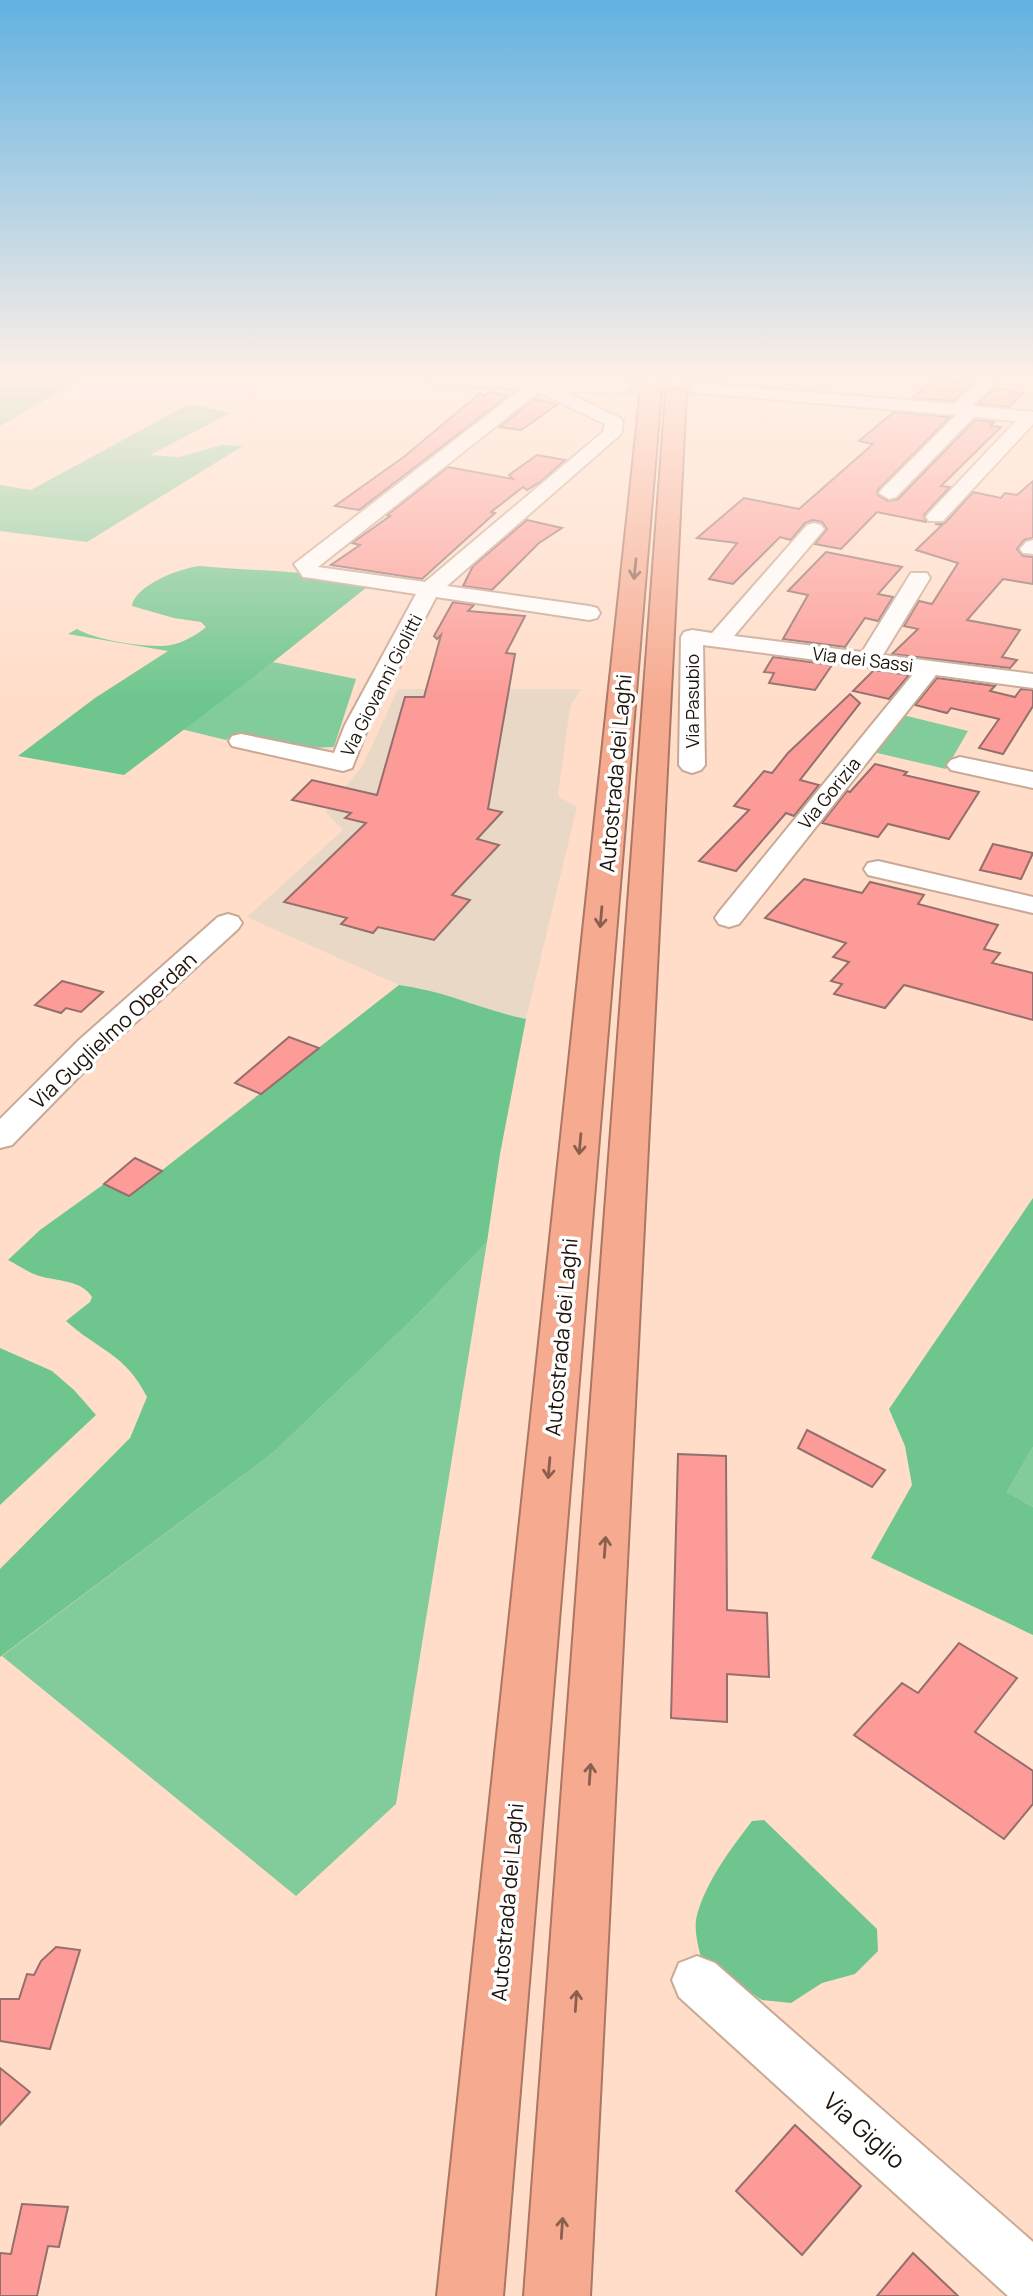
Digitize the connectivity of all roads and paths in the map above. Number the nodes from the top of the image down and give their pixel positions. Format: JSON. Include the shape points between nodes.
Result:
{"nodes":[{"id":1,"x":406,"y":486,"type":"edge"},
{"id":2,"x":551,"y":486,"type":"edge"},
{"id":3,"x":627,"y":486,"type":"edge"},
{"id":4,"x":692,"y":486,"type":"edge"},
{"id":5,"x":896,"y":486,"type":"edge"},
{"id":6,"x":966,"y":486,"type":"edge"},
{"id":7,"x":889,"y":493,"type":"dead end"},
{"id":8,"x":936,"y":517,"type":"dead end"},
{"id":9,"x":814,"y":529,"type":"dead end"},
{"id":10,"x":919,"y":578,"type":"dead end"},
{"id":11,"x":429,"y":590,"type":"junction"},
{"id":12,"x":589,"y":613,"type":"dead end"},
{"id":13,"x":692,"y":636,"type":"joint"},
{"id":14,"x":718,"y":640,"type":"junction"},
{"id":15,"x":868,"y":660,"type":"junction"},
{"id":16,"x":930,"y":668,"type":"junction"},
{"id":17,"x":1033,"y":681,"type":"edge"},
{"id":18,"x":241,"y":741,"type":"dead end"},
{"id":19,"x":692,"y":765,"type":"dead end"},
{"id":20,"x":960,"y":765,"type":"dead end"},
{"id":21,"x":1033,"y":780,"type":"edge"},
{"id":22,"x":878,"y":869,"type":"dead end"},
{"id":23,"x":1033,"y":905,"type":"edge"},
{"id":24,"x":729,"y":918,"type":"dead end"},
{"id":25,"x":228,"y":923,"type":"dead end"},
{"id":26,"x":0,"y":1138,"type":"edge"},
{"id":27,"x":698,"y":1980,"type":"dead end"},
{"id":28,"x":1033,"y":2280,"type":"edge"},
{"id":29,"x":470,"y":2296,"type":"edge"},
{"id":30,"x":557,"y":2296,"type":"edge"}],
"edges":[{"from":1,"to":11,"type":"street","via":[[305,564],[311,572]]},
{"from":2,"to":11,"type":"street","name":"Via Giovanni Giolitti"},
{"from":3,"to":29,"type":"highway","name":"Autostrada dei Laghi","one_way":true},
{"from":30,"to":4,"type":"highway","name":"Autostrada dei Laghi","one_way":true},
{"from":5,"to":7,"type":"street"},
{"from":6,"to":8,"type":"street"},
{"from":9,"to":14,"type":"street"},
{"from":10,"to":15,"type":"street"},
{"from":11,"to":12,"type":"street","name":"Via Giovanni Giolitti"},
{"from":11,"to":18,"type":"street","name":"Via Giovanni Giolitti","via":[[357,725],[343,763]]},
{"from":13,"to":14,"type":"street","name":"Via dei Sassi"},
{"from":13,"to":19,"type":"street","name":"Via Pasubio"},
{"from":14,"to":15,"type":"street","name":"Via dei Sassi"},
{"from":15,"to":16,"type":"street","name":"Via dei Sassi"},
{"from":16,"to":17,"type":"street","name":"Via dei Sassi"},
{"from":16,"to":24,"type":"street","name":"Via Gorizia"},
{"from":20,"to":21,"type":"street"},
{"from":22,"to":23,"type":"street"},
{"from":25,"to":26,"type":"street","name":"Via Guglielmo Oberdan","via":[[90,1046]]},
{"from":27,"to":28,"type":"street","name":"Via Giglio"}]}
